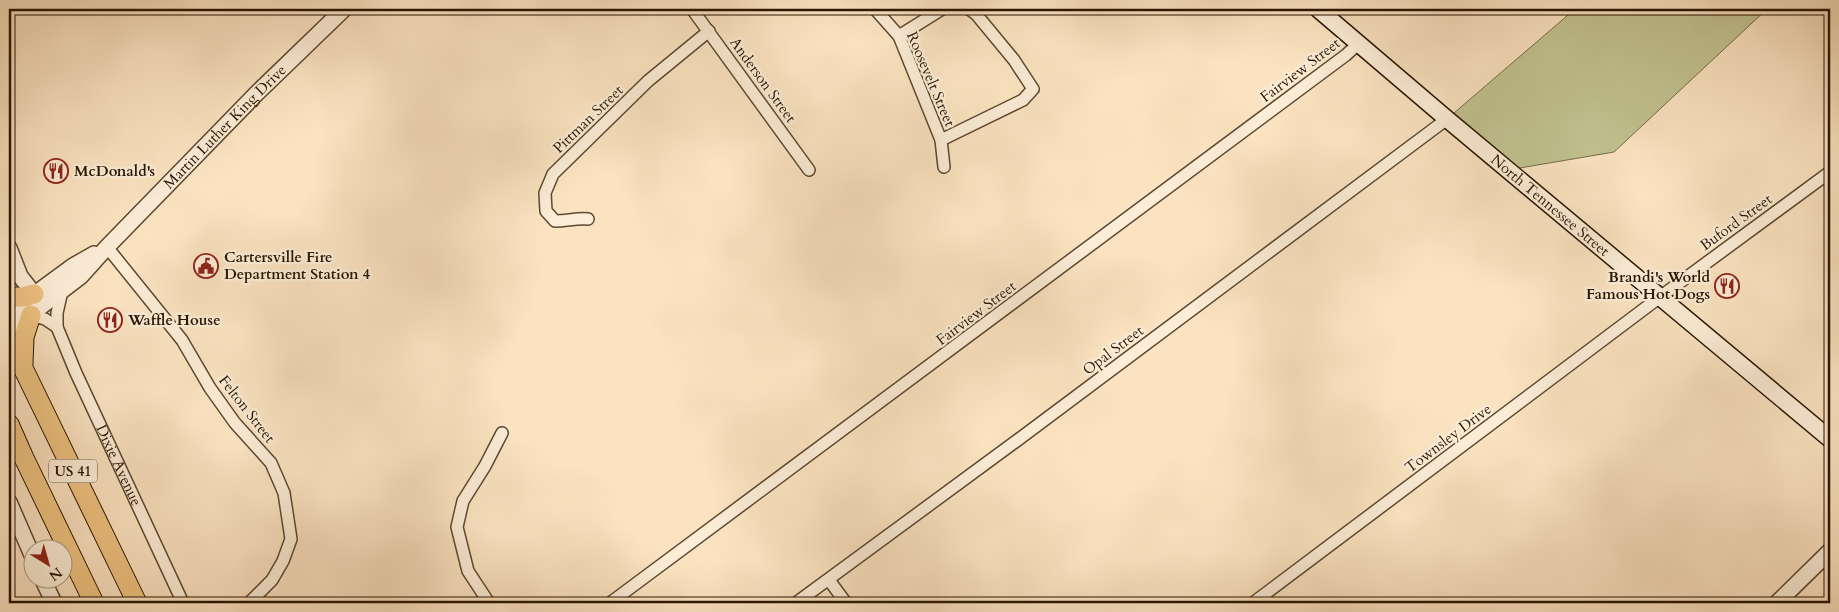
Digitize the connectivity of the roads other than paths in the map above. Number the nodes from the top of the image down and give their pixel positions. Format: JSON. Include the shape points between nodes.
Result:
{"nodes":[{"id":1,"x":344,"y":9,"type":"edge"},
{"id":2,"x":692,"y":9,"type":"edge"},
{"id":3,"x":875,"y":9,"type":"edge"},
{"id":4,"x":942,"y":9,"type":"edge"},
{"id":5,"x":969,"y":9,"type":"edge"},
{"id":6,"x":1318,"y":9,"type":"edge"},
{"id":7,"x":709,"y":31,"type":"junction"},
{"id":8,"x":899,"y":36,"type":"junction"},
{"id":9,"x":1358,"y":44,"type":"junction"},
{"id":10,"x":1447,"y":119,"type":"junction"},
{"id":11,"x":941,"y":140,"type":"junction"},
{"id":12,"x":944,"y":168,"type":"dead end"},
{"id":13,"x":808,"y":170,"type":"dead end"},
{"id":14,"x":1830,"y":172,"type":"edge"},
{"id":15,"x":588,"y":219,"type":"dead end"},
{"id":16,"x":107,"y":247,"type":"junction"},
{"id":17,"x":9,"y":248,"type":"edge"},
{"id":18,"x":62,"y":291,"type":"junction"},
{"id":19,"x":34,"y":294,"type":"junction"},
{"id":20,"x":9,"y":297,"type":"edge"},
{"id":21,"x":1660,"y":297,"type":"junction"},
{"id":22,"x":9,"y":313,"type":"edge"},
{"id":23,"x":30,"y":315,"type":"junction"},
{"id":24,"x":56,"y":326,"type":"junction"},
{"id":25,"x":9,"y":331,"type":"edge"},
{"id":26,"x":9,"y":339,"type":"edge"},
{"id":27,"x":23,"y":368,"type":"junction"},
{"id":28,"x":9,"y":424,"type":"edge"},
{"id":29,"x":502,"y":433,"type":"dead end"},
{"id":30,"x":1830,"y":439,"type":"edge"},
{"id":31,"x":9,"y":502,"type":"edge"},
{"id":32,"x":25,"y":540,"type":"edge"},
{"id":33,"x":1830,"y":551,"type":"edge"},
{"id":34,"x":829,"y":580,"type":"junction"},
{"id":35,"x":48,"y":590,"type":"edge"},
{"id":36,"x":54,"y":603,"type":"edge"},
{"id":37,"x":94,"y":603,"type":"edge"},
{"id":38,"x":137,"y":603,"type":"edge"},
{"id":39,"x":183,"y":603,"type":"edge"},
{"id":40,"x":249,"y":603,"type":"edge"},
{"id":41,"x":489,"y":603,"type":"edge"},
{"id":42,"x":610,"y":603,"type":"edge"},
{"id":43,"x":796,"y":603,"type":"edge"},
{"id":44,"x":846,"y":603,"type":"edge"},
{"id":45,"x":1254,"y":603,"type":"edge"},
{"id":46,"x":1777,"y":603,"type":"edge"}],
"edges":[{"from":1,"to":16,"type":"street","name":"Martin Luther King Drive"},
{"from":2,"to":7,"type":"street","name":"Anderson Street"},
{"from":3,"to":8,"type":"street","name":"Roosevelt Street"},
{"from":4,"to":8,"type":"street"},
{"from":5,"to":11,"type":"street","via":[[1014,60],[1033,89],[1023,100]]},
{"from":6,"to":9,"type":"main road","name":"North Tennessee Street"},
{"from":7,"to":13,"type":"street","name":"Anderson Street"},
{"from":7,"to":15,"type":"street","name":"Pittman Street","via":[[648,81],[552,174],[545,193],[546,211],[555,221]]},
{"from":8,"to":11,"type":"street","name":"Roosevelt Street"},
{"from":9,"to":10,"type":"main road","name":"North Tennessee Street"},
{"from":9,"to":42,"type":"street","name":"Fairview Street"},
{"from":10,"to":21,"type":"main road","name":"North Tennessee Street"},
{"from":10,"to":34,"type":"street","name":"Opal Street"},
{"from":11,"to":12,"type":"street","name":"Roosevelt Street"},
{"from":14,"to":21,"type":"street","name":"Buford Street"},
{"from":16,"to":18,"type":"street","name":"Martin Luther King Drive","via":[[81,276]]},
{"from":16,"to":19,"type":"street","name":"Martin Luther King Drive"},
{"from":16,"to":40,"type":"street","name":"Felton Street","via":[[182,340],[235,423],[271,463],[284,493],[291,540],[272,580]]},
{"from":17,"to":19,"type":"street","via":[[20,276]]},
{"from":18,"to":23,"type":"street","name":"Martin Luther King Drive"},
{"from":18,"to":24,"type":"street","name":"Dixie Avenue"},
{"from":19,"to":20,"type":"main road"},
{"from":19,"to":22,"type":"street","name":"Martin Luther King Drive"},
{"from":21,"to":30,"type":"main road","name":"North Tennessee Street"},
{"from":21,"to":45,"type":"street","name":"Townsley Drive"},
{"from":23,"to":24,"type":"street","via":[[45,318]]},
{"from":23,"to":25,"type":"street","name":"Martin Luther King Drive"},
{"from":23,"to":27,"type":"main road","via":[[24,336]]},
{"from":24,"to":39,"type":"street","name":"Dixie Avenue"},
{"from":26,"to":27,"type":"main road","number":"US 41"},
{"from":27,"to":38,"type":"main road","number":"US 41"},
{"from":28,"to":37,"type":"main road","number":"US 41"},
{"from":29,"to":41,"type":"street","via":[[463,501],[456,527],[468,571]]},
{"from":31,"to":32,"type":"street"},
{"from":33,"to":46,"type":"street"},
{"from":34,"to":43,"type":"street","name":"Opal Street"},
{"from":34,"to":44,"type":"street"},
{"from":35,"to":36,"type":"street"}]}
